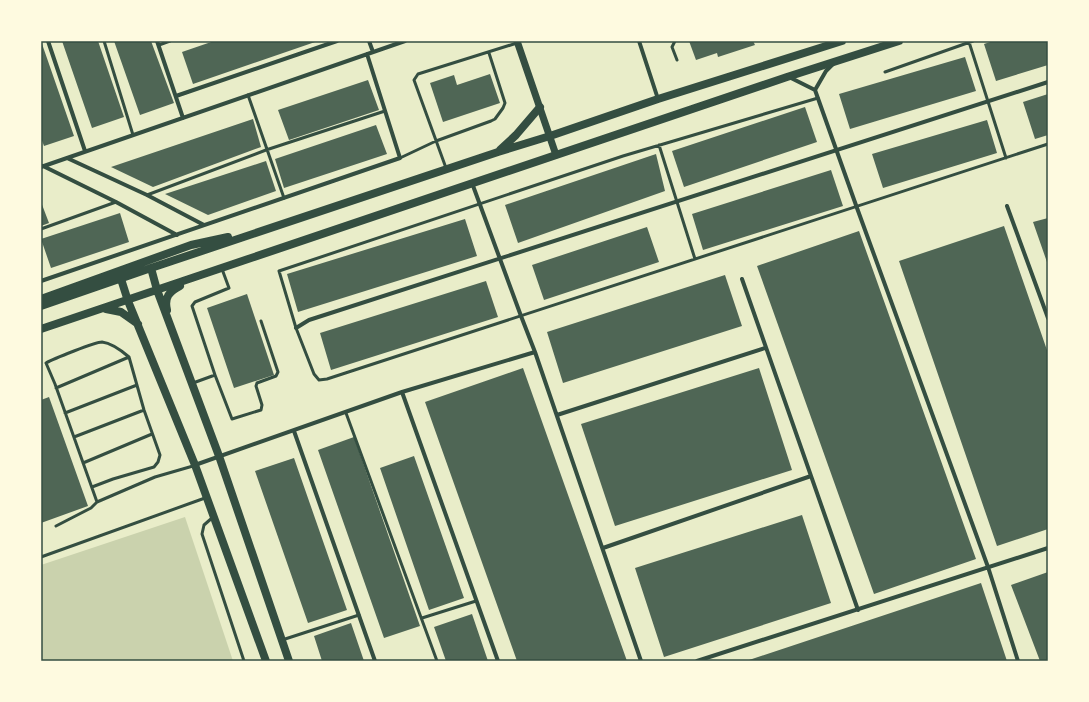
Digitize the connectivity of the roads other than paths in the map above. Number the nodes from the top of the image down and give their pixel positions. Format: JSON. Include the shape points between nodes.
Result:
{"nodes":[{"id":1,"x":48,"y":41,"type":"edge"},
{"id":2,"x":104,"y":41,"type":"edge"},
{"id":3,"x":170,"y":41,"type":"edge"},
{"id":4,"x":337,"y":41,"type":"edge"},
{"id":5,"x":369,"y":41,"type":"edge"},
{"id":6,"x":405,"y":41,"type":"edge"},
{"id":7,"x":639,"y":41,"type":"edge"},
{"id":8,"x":675,"y":41,"type":"edge"},
{"id":9,"x":842,"y":41,"type":"edge"},
{"id":10,"x":899,"y":41,"type":"edge"},
{"id":11,"x":973,"y":41,"type":"edge"},
{"id":12,"x":517,"y":42,"type":"edge"},
{"id":13,"x":969,"y":42,"type":"junction"},
{"id":14,"x":158,"y":43,"type":"edge"},
{"id":15,"x":373,"y":52,"type":"junction"},
{"id":16,"x":489,"y":53,"type":"junction"},
{"id":17,"x":367,"y":54,"type":"junction"},
{"id":18,"x":677,"y":60,"type":"dead end"},
{"id":19,"x":833,"y":63,"type":"junction"},
{"id":20,"x":885,"y":72,"type":"dead end"},
{"id":21,"x":787,"y":77,"type":"junction"},
{"id":22,"x":1048,"y":82,"type":"edge"},
{"id":23,"x":815,"y":90,"type":"junction"},
{"id":24,"x":248,"y":95,"type":"junction"},
{"id":25,"x":176,"y":96,"type":"junction"},
{"id":26,"x":818,"y":98,"type":"junction"},
{"id":27,"x":658,"y":99,"type":"junction"},
{"id":28,"x":988,"y":101,"type":"junction"},
{"id":29,"x":540,"y":107,"type":"junction"},
{"id":30,"x":385,"y":111,"type":"junction"},
{"id":31,"x":183,"y":118,"type":"junction"},
{"id":32,"x":133,"y":135,"type":"junction"},
{"id":33,"x":550,"y":136,"type":"junction"},
{"id":34,"x":436,"y":141,"type":"junction"},
{"id":35,"x":1048,"y":144,"type":"edge"},
{"id":36,"x":659,"y":145,"type":"junction"},
{"id":37,"x":266,"y":150,"type":"junction"},
{"id":38,"x":837,"y":150,"type":"junction"},
{"id":39,"x":85,"y":151,"type":"junction"},
{"id":40,"x":498,"y":152,"type":"junction"},
{"id":41,"x":556,"y":155,"type":"junction"},
{"id":42,"x":66,"y":158,"type":"junction"},
{"id":43,"x":400,"y":158,"type":"junction"},
{"id":44,"x":1006,"y":158,"type":"junction"},
{"id":45,"x":42,"y":165,"type":"edge"},
{"id":46,"x":446,"y":169,"type":"junction"},
{"id":47,"x":472,"y":183,"type":"junction"},
{"id":48,"x":147,"y":195,"type":"junction"},
{"id":49,"x":284,"y":198,"type":"junction"},
{"id":50,"x":116,"y":202,"type":"junction"},
{"id":51,"x":676,"y":202,"type":"junction"},
{"id":52,"x":480,"y":203,"type":"junction"},
{"id":53,"x":1007,"y":206,"type":"dead end"},
{"id":54,"x":857,"y":208,"type":"junction"},
{"id":55,"x":204,"y":225,"type":"junction"},
{"id":56,"x":279,"y":225,"type":"junction"},
{"id":57,"x":41,"y":229,"type":"edge"},
{"id":58,"x":177,"y":235,"type":"junction"},
{"id":59,"x":500,"y":258,"type":"junction"},
{"id":60,"x":695,"y":259,"type":"junction"},
{"id":61,"x":151,"y":268,"type":"junction"},
{"id":62,"x":222,"y":268,"type":"junction"},
{"id":63,"x":198,"y":276,"type":"junction"},
{"id":64,"x":121,"y":279,"type":"junction"},
{"id":65,"x":742,"y":280,"type":"dead end"},
{"id":66,"x":41,"y":282,"type":"edge"},
{"id":67,"x":156,"y":290,"type":"junction"},
{"id":68,"x":41,"y":299,"type":"edge"},
{"id":69,"x":128,"y":300,"type":"junction"},
{"id":70,"x":41,"y":306,"type":"edge"},
{"id":71,"x":102,"y":309,"type":"junction"},
{"id":72,"x":521,"y":316,"type":"junction"},
{"id":73,"x":1048,"y":318,"type":"edge"},
{"id":74,"x":261,"y":321,"type":"dead end"},
{"id":75,"x":170,"y":324,"type":"junction"},
{"id":76,"x":138,"y":325,"type":"junction"},
{"id":77,"x":296,"y":328,"type":"junction"},
{"id":78,"x":41,"y":329,"type":"edge"},
{"id":79,"x":765,"y":348,"type":"junction"},
{"id":80,"x":536,"y":352,"type":"junction"},
{"id":81,"x":129,"y":357,"type":"junction"},
{"id":82,"x":46,"y":364,"type":"junction"},
{"id":83,"x":41,"y":366,"type":"edge"},
{"id":84,"x":215,"y":375,"type":"junction"},
{"id":85,"x":192,"y":384,"type":"junction"},
{"id":86,"x":137,"y":385,"type":"junction"},
{"id":87,"x":56,"y":388,"type":"junction"},
{"id":88,"x":402,"y":392,"type":"junction"},
{"id":89,"x":144,"y":410,"type":"junction"},
{"id":90,"x":346,"y":412,"type":"junction"},
{"id":91,"x":65,"y":413,"type":"junction"},
{"id":92,"x":557,"y":415,"type":"junction"},
{"id":93,"x":294,"y":431,"type":"junction"},
{"id":94,"x":152,"y":434,"type":"junction"},
{"id":95,"x":74,"y":437,"type":"junction"},
{"id":96,"x":219,"y":456,"type":"junction"},
{"id":97,"x":83,"y":462,"type":"junction"},
{"id":98,"x":195,"y":465,"type":"junction"},
{"id":99,"x":811,"y":476,"type":"junction"},
{"id":100,"x":92,"y":487,"type":"junction"},
{"id":101,"x":207,"y":497,"type":"junction"},
{"id":102,"x":97,"y":502,"type":"junction"},
{"id":103,"x":214,"y":516,"type":"junction"},
{"id":104,"x":56,"y":526,"type":"dead end"},
{"id":105,"x":603,"y":548,"type":"junction"},
{"id":106,"x":1048,"y":548,"type":"edge"},
{"id":107,"x":41,"y":557,"type":"edge"},
{"id":108,"x":988,"y":567,"type":"junction"},
{"id":109,"x":476,"y":601,"type":"junction"},
{"id":110,"x":858,"y":610,"type":"junction"},
{"id":111,"x":359,"y":615,"type":"junction"},
{"id":112,"x":422,"y":618,"type":"junction"},
{"id":113,"x":281,"y":640,"type":"junction"},
{"id":114,"x":244,"y":661,"type":"edge"},
{"id":115,"x":266,"y":661,"type":"edge"},
{"id":116,"x":289,"y":661,"type":"edge"},
{"id":117,"x":376,"y":661,"type":"edge"},
{"id":118,"x":437,"y":661,"type":"edge"},
{"id":119,"x":498,"y":661,"type":"edge"},
{"id":120,"x":641,"y":661,"type":"edge"},
{"id":121,"x":697,"y":661,"type":"edge"},
{"id":122,"x":1018,"y":661,"type":"edge"}],
"edges":[{"from":1,"to":39,"type":"street"},
{"from":2,"to":32,"type":"lane"},
{"from":3,"to":14,"type":"lane"},
{"from":4,"to":25,"type":"street"},
{"from":5,"to":15,"type":"street"},
{"from":6,"to":15,"type":"street"},
{"from":7,"to":27,"type":"street"},
{"from":8,"to":18,"type":"lane","via":[[672,47]]},
{"from":9,"to":27,"type":"main road"},
{"from":10,"to":19,"type":"main road"},
{"from":11,"to":13,"type":"lane"},
{"from":12,"to":16,"type":"lane"},
{"from":12,"to":29,"type":"street"},
{"from":13,"to":20,"type":"lane"},
{"from":13,"to":28,"type":"lane"},
{"from":14,"to":25,"type":"street"},
{"from":15,"to":17,"type":"street"},
{"from":16,"to":34,"type":"lane","via":[[504,102],[503,108],[491,121]]},
{"from":16,"to":34,"type":"lane","via":[[415,77]]},
{"from":17,"to":24,"type":"street"},
{"from":17,"to":30,"type":"street"},
{"from":19,"to":21,"type":"main road"},
{"from":19,"to":23,"type":"street"},
{"from":21,"to":23,"type":"street"},
{"from":21,"to":41,"type":"main road"},
{"from":22,"to":28,"type":"street"},
{"from":23,"to":26,"type":"street"},
{"from":24,"to":31,"type":"street"},
{"from":24,"to":37,"type":"lane"},
{"from":25,"to":31,"type":"street"},
{"from":26,"to":36,"type":"lane"},
{"from":26,"to":38,"type":"street"},
{"from":27,"to":33,"type":"main road"},
{"from":28,"to":38,"type":"street"},
{"from":28,"to":44,"type":"lane"},
{"from":29,"to":33,"type":"street"},
{"from":29,"to":40,"type":"main road"},
{"from":30,"to":37,"type":"lane"},
{"from":30,"to":43,"type":"street"},
{"from":31,"to":32,"type":"street"},
{"from":32,"to":39,"type":"street"},
{"from":33,"to":40,"type":"main road"},
{"from":33,"to":41,"type":"street"},
{"from":34,"to":43,"type":"lane"},
{"from":34,"to":46,"type":"lane"},
{"from":35,"to":44,"type":"lane"},
{"from":36,"to":51,"type":"lane"},
{"from":36,"to":52,"type":"lane"},
{"from":37,"to":48,"type":"lane"},
{"from":37,"to":49,"type":"lane"},
{"from":38,"to":51,"type":"street"},
{"from":38,"to":54,"type":"street"},
{"from":39,"to":42,"type":"street"},
{"from":40,"to":46,"type":"main road"},
{"from":41,"to":47,"type":"main road"},
{"from":42,"to":45,"type":"street"},
{"from":42,"to":48,"type":"street"},
{"from":43,"to":49,"type":"street"},
{"from":44,"to":54,"type":"lane"},
{"from":45,"to":50,"type":"street"},
{"from":46,"to":56,"type":"main road"},
{"from":47,"to":52,"type":"street"},
{"from":47,"to":62,"type":"main road"},
{"from":48,"to":55,"type":"street"},
{"from":49,"to":55,"type":"street"},
{"from":50,"to":57,"type":"lane"},
{"from":50,"to":58,"type":"street"},
{"from":51,"to":59,"type":"street"},
{"from":51,"to":60,"type":"lane"},
{"from":52,"to":59,"type":"street"},
{"from":52,"to":77,"type":"lane","via":[[279,271]]},
{"from":53,"to":73,"type":"street"},
{"from":54,"to":60,"type":"lane"},
{"from":54,"to":108,"type":"street"},
{"from":55,"to":58,"type":"street"},
{"from":56,"to":61,"type":"main road"},
{"from":56,"to":68,"type":"main road","via":[[191,245]]},
{"from":58,"to":66,"type":"street"},
{"from":59,"to":72,"type":"street"},
{"from":59,"to":77,"type":"street","via":[[309,320]]},
{"from":60,"to":72,"type":"lane"},
{"from":61,"to":64,"type":"main road"},
{"from":61,"to":67,"type":"main road"},
{"from":62,"to":63,"type":"main road"},
{"from":62,"to":84,"type":"lane","via":[[229,288],[195,302],[192,306]]},
{"from":63,"to":67,"type":"main road"},
{"from":63,"to":75,"type":"main road","via":[[166,297],[165,304]]},
{"from":64,"to":69,"type":"main road"},
{"from":64,"to":70,"type":"main road"},
{"from":65,"to":79,"type":"street"},
{"from":67,"to":69,"type":"main road"},
{"from":67,"to":75,"type":"main road"},
{"from":69,"to":71,"type":"main road"},
{"from":69,"to":76,"type":"main road"},
{"from":71,"to":76,"type":"main road","via":[[121,312]]},
{"from":71,"to":78,"type":"main road"},
{"from":72,"to":77,"type":"lane","via":[[319,380],[314,374]]},
{"from":72,"to":80,"type":"street"},
{"from":74,"to":84,"type":"lane","via":[[278,372],[276,376],[257,383],[261,410],[232,419]]},
{"from":75,"to":85,"type":"main road"},
{"from":76,"to":98,"type":"main road"},
{"from":79,"to":92,"type":"street"},
{"from":79,"to":99,"type":"street"},
{"from":80,"to":88,"type":"street"},
{"from":80,"to":92,"type":"street"},
{"from":81,"to":82,"type":"lane","via":[[111,345],[101,342],[60,356]]},
{"from":81,"to":86,"type":"lane"},
{"from":81,"to":87,"type":"lane"},
{"from":82,"to":83,"type":"lane"},
{"from":82,"to":87,"type":"lane"},
{"from":84,"to":85,"type":"lane"},
{"from":85,"to":96,"type":"main road"},
{"from":86,"to":89,"type":"lane"},
{"from":86,"to":91,"type":"lane"},
{"from":87,"to":91,"type":"lane"},
{"from":88,"to":90,"type":"street"},
{"from":88,"to":109,"type":"street"},
{"from":89,"to":94,"type":"lane"},
{"from":89,"to":95,"type":"lane"},
{"from":90,"to":93,"type":"street"},
{"from":90,"to":112,"type":"lane"},
{"from":91,"to":95,"type":"lane"},
{"from":92,"to":105,"type":"street"},
{"from":93,"to":96,"type":"street"},
{"from":93,"to":111,"type":"street"},
{"from":94,"to":97,"type":"lane"},
{"from":94,"to":100,"type":"lane","via":[[160,454],[154,467]]},
{"from":95,"to":97,"type":"lane"},
{"from":96,"to":98,"type":"street"},
{"from":96,"to":113,"type":"main road"},
{"from":97,"to":100,"type":"lane"},
{"from":98,"to":101,"type":"main road"},
{"from":98,"to":102,"type":"lane","via":[[155,477]]},
{"from":99,"to":105,"type":"street"},
{"from":99,"to":110,"type":"street"},
{"from":100,"to":102,"type":"lane"},
{"from":101,"to":103,"type":"main road"},
{"from":101,"to":107,"type":"lane"},
{"from":102,"to":104,"type":"lane","via":[[91,508]]},
{"from":103,"to":114,"type":"lane","via":[[204,525],[202,534]]},
{"from":103,"to":115,"type":"main road"},
{"from":105,"to":120,"type":"street"},
{"from":106,"to":108,"type":"street"},
{"from":108,"to":110,"type":"street"},
{"from":108,"to":122,"type":"street"},
{"from":109,"to":112,"type":"lane"},
{"from":109,"to":119,"type":"street"},
{"from":110,"to":121,"type":"street"},
{"from":111,"to":113,"type":"lane"},
{"from":111,"to":117,"type":"street"},
{"from":112,"to":118,"type":"lane"},
{"from":113,"to":116,"type":"main road"}]}
